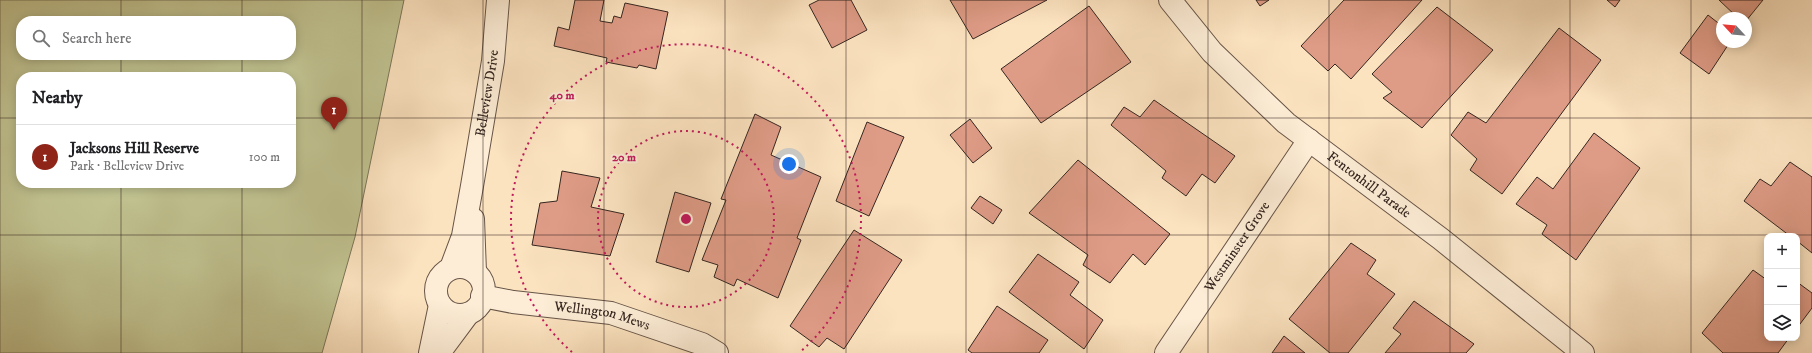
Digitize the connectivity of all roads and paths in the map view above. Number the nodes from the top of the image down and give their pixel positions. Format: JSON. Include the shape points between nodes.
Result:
{"nodes":[{"id":1,"x":498,"y":0,"type":"edge"},
{"id":2,"x":1170,"y":0,"type":"edge"},
{"id":3,"x":1309,"y":140,"type":"junction"},
{"id":4,"x":472,"y":186,"type":"junction"},
{"id":5,"x":451,"y":268,"type":"junction"},
{"id":6,"x":476,"y":272,"type":"junction"},
{"id":7,"x":482,"y":296,"type":"junction"},
{"id":8,"x":440,"y":305,"type":"junction"},
{"id":9,"x":468,"y":314,"type":"junction"},
{"id":10,"x":430,"y":353,"type":"edge"},
{"id":11,"x":439,"y":353,"type":"edge"},
{"id":12,"x":717,"y":353,"type":"edge"},
{"id":13,"x":1166,"y":353,"type":"edge"},
{"id":14,"x":1583,"y":353,"type":"edge"}],
"edges":[{"from":1,"to":4,"type":"street","name":"Belleview Drive","via":[[493,61]]},
{"from":2,"to":3,"type":"street","name":"Fentonhill Parade","via":[[1212,52],[1286,123]]},
{"from":3,"to":13,"type":"street","name":"Westminster Grove"},
{"from":3,"to":14,"type":"street","name":"Fentonhill Parade","via":[[1442,239]]},
{"from":4,"to":5,"type":"street","name":"Belleview Drive","via":[[463,236]]},
{"from":4,"to":6,"type":"street","name":"Belleview Drive"},
{"from":5,"to":6,"type":"street","via":[[462,266]]},
{"from":5,"to":8,"type":"street","via":[[439,278],[436,295]]},
{"from":6,"to":7,"type":"street","via":[[482,281]]},
{"from":7,"to":9,"type":"street","via":[[479,306]]},
{"from":7,"to":12,"type":"street","name":"Wellington Mews","via":[[512,302],[611,313],[702,344]]},
{"from":8,"to":9,"type":"street","via":[[448,312]]},
{"from":8,"to":10,"type":"street"},
{"from":9,"to":11,"type":"street"}]}
